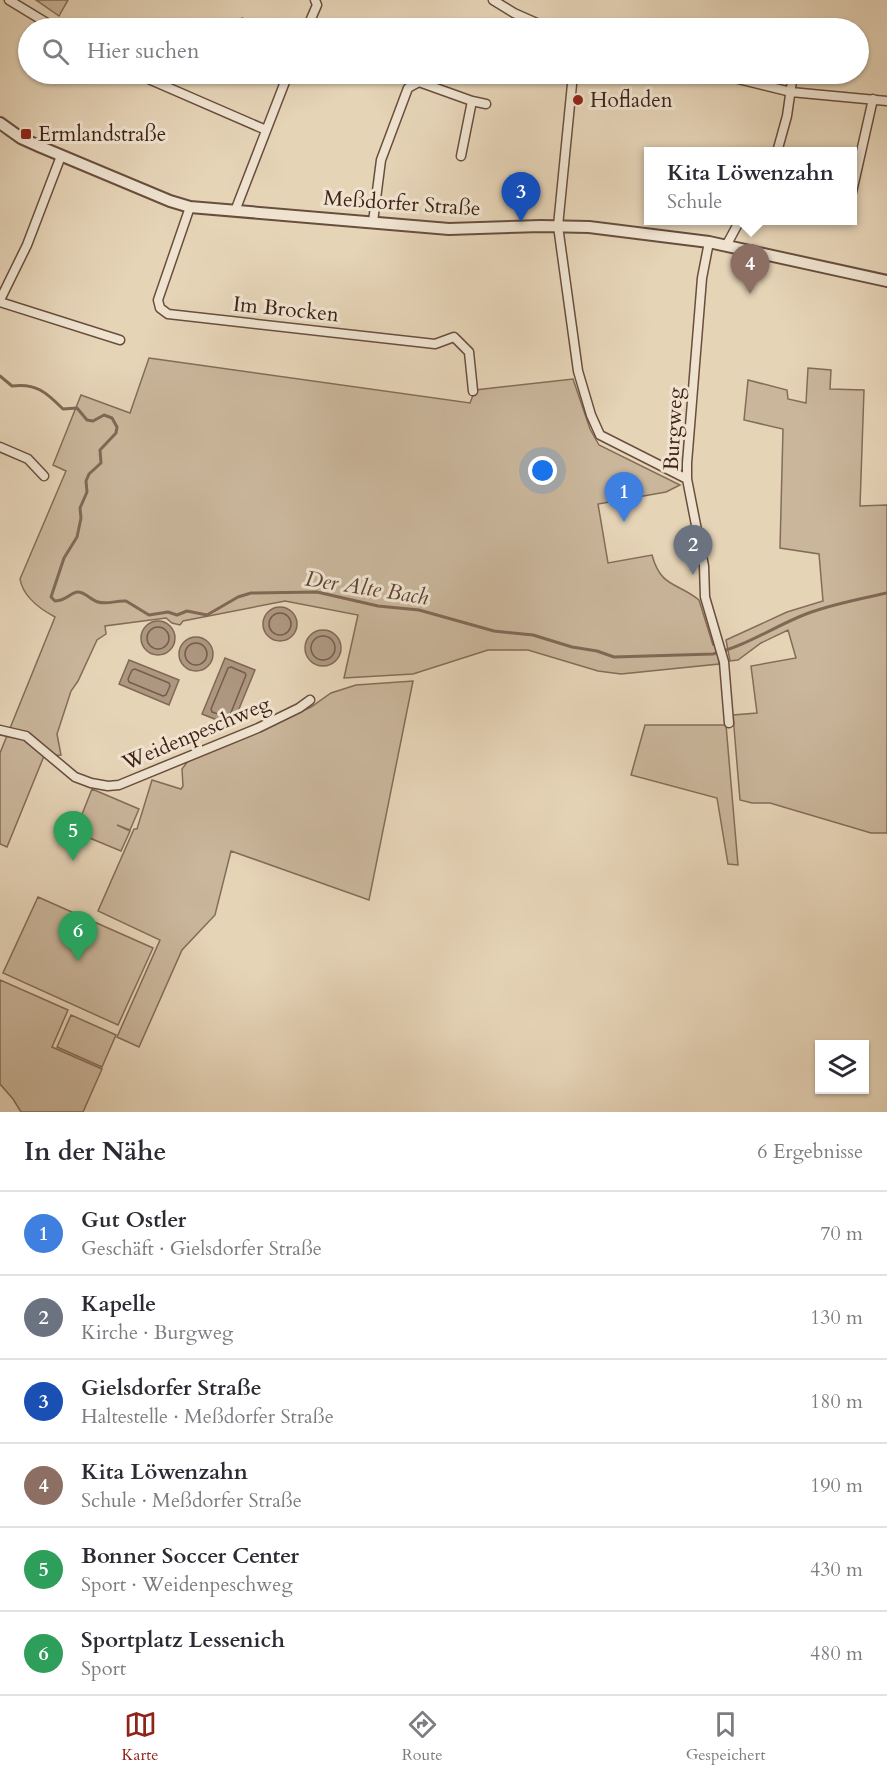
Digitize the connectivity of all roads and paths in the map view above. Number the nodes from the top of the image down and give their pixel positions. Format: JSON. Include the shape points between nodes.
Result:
{"nodes":[{"id":1,"x":9,"y":0,"type":"edge"},
{"id":2,"x":315,"y":0,"type":"edge"},
{"id":3,"x":493,"y":0,"type":"edge"},
{"id":4,"x":39,"y":18,"type":"edge"},
{"id":5,"x":311,"y":18,"type":"edge"},
{"id":6,"x":525,"y":18,"type":"edge"},
{"id":7,"x":160,"y":84,"type":"edge"},
{"id":8,"x":284,"y":84,"type":"edge"},
{"id":9,"x":415,"y":84,"type":"edge"},
{"id":10,"x":425,"y":84,"type":"edge"},
{"id":11,"x":572,"y":84,"type":"edge"},
{"id":12,"x":756,"y":84,"type":"edge"},
{"id":13,"x":792,"y":84,"type":"edge"},
{"id":14,"x":791,"y":93,"type":"junction"},
{"id":15,"x":873,"y":99,"type":"junction"},
{"id":16,"x":887,"y":100,"type":"edge"},
{"id":17,"x":472,"y":101,"type":"junction"},
{"id":18,"x":486,"y":104,"type":"dead end"},
{"id":19,"x":0,"y":123,"type":"edge"},
{"id":20,"x":266,"y":130,"type":"junction"},
{"id":21,"x":779,"y":147,"type":"edge"},
{"id":22,"x":61,"y":156,"type":"junction"},
{"id":23,"x":462,"y":156,"type":"dead end"},
{"id":24,"x":857,"y":170,"type":"edge"},
{"id":25,"x":190,"y":207,"type":"junction"},
{"id":26,"x":235,"y":211,"type":"junction"},
{"id":27,"x":374,"y":222,"type":"junction"},
{"id":28,"x":737,"y":225,"type":"edge"},
{"id":29,"x":558,"y":226,"type":"junction"},
{"id":30,"x":709,"y":242,"type":"junction"},
{"id":31,"x":726,"y":246,"type":"junction"},
{"id":32,"x":887,"y":281,"type":"edge"},
{"id":33,"x":0,"y":301,"type":"edge"},
{"id":34,"x":120,"y":340,"type":"dead end"},
{"id":35,"x":473,"y":391,"type":"dead end"},
{"id":36,"x":0,"y":447,"type":"edge"},
{"id":37,"x":44,"y":476,"type":"dead end"},
{"id":38,"x":687,"y":479,"type":"junction"},
{"id":39,"x":310,"y":700,"type":"dead end"},
{"id":40,"x":729,"y":723,"type":"dead end"},
{"id":41,"x":0,"y":730,"type":"edge"}],
"edges":[{"from":1,"to":4,"type":"street"},
{"from":2,"to":5,"type":"street"},
{"from":3,"to":6,"type":"street"},
{"from":7,"to":20,"type":"street"},
{"from":8,"to":20,"type":"street"},
{"from":9,"to":27,"type":"street","via":[[408,88],[381,160]]},
{"from":10,"to":17,"type":"street"},
{"from":11,"to":29,"type":"street"},
{"from":12,"to":14,"type":"street"},
{"from":13,"to":14,"type":"street"},
{"from":14,"to":15,"type":"street"},
{"from":14,"to":21,"type":"street"},
{"from":15,"to":16,"type":"street"},
{"from":15,"to":24,"type":"street"},
{"from":17,"to":18,"type":"street"},
{"from":17,"to":23,"type":"street"},
{"from":19,"to":22,"type":"street","name":"Meßdorfer Straße","via":[[21,138]]},
{"from":20,"to":26,"type":"street"},
{"from":22,"to":25,"type":"street","name":"Meßdorfer Straße"},
{"from":22,"to":33,"type":"street","via":[[27,245]]},
{"from":25,"to":26,"type":"street","name":"Meßdorfer Straße"},
{"from":25,"to":35,"type":"street","name":"Im Brocken","via":[[158,300],[160,308],[168,314],[435,344],[454,337],[469,352]]},
{"from":26,"to":27,"type":"street","name":"Meßdorfer Straße"},
{"from":27,"to":29,"type":"street","name":"Meßdorfer Straße","via":[[448,229]]},
{"from":28,"to":31,"type":"street"},
{"from":29,"to":30,"type":"street","name":"Meßdorfer Straße"},
{"from":29,"to":38,"type":"street","via":[[578,371],[595,427],[612,442]]},
{"from":30,"to":31,"type":"street","name":"Meßdorfer Straße"},
{"from":30,"to":38,"type":"street","name":"Burgweg","via":[[702,278]]},
{"from":31,"to":32,"type":"street","name":"Meßdorfer Straße"},
{"from":33,"to":34,"type":"street"},
{"from":36,"to":37,"type":"street","via":[[28,459]]},
{"from":38,"to":40,"type":"street","name":"Burgweg","via":[[704,566],[705,597],[724,662]]},
{"from":39,"to":41,"type":"street","name":"Weidenpeschweg","via":[[258,728],[119,785],[91,783],[75,777],[26,736]]}]}
